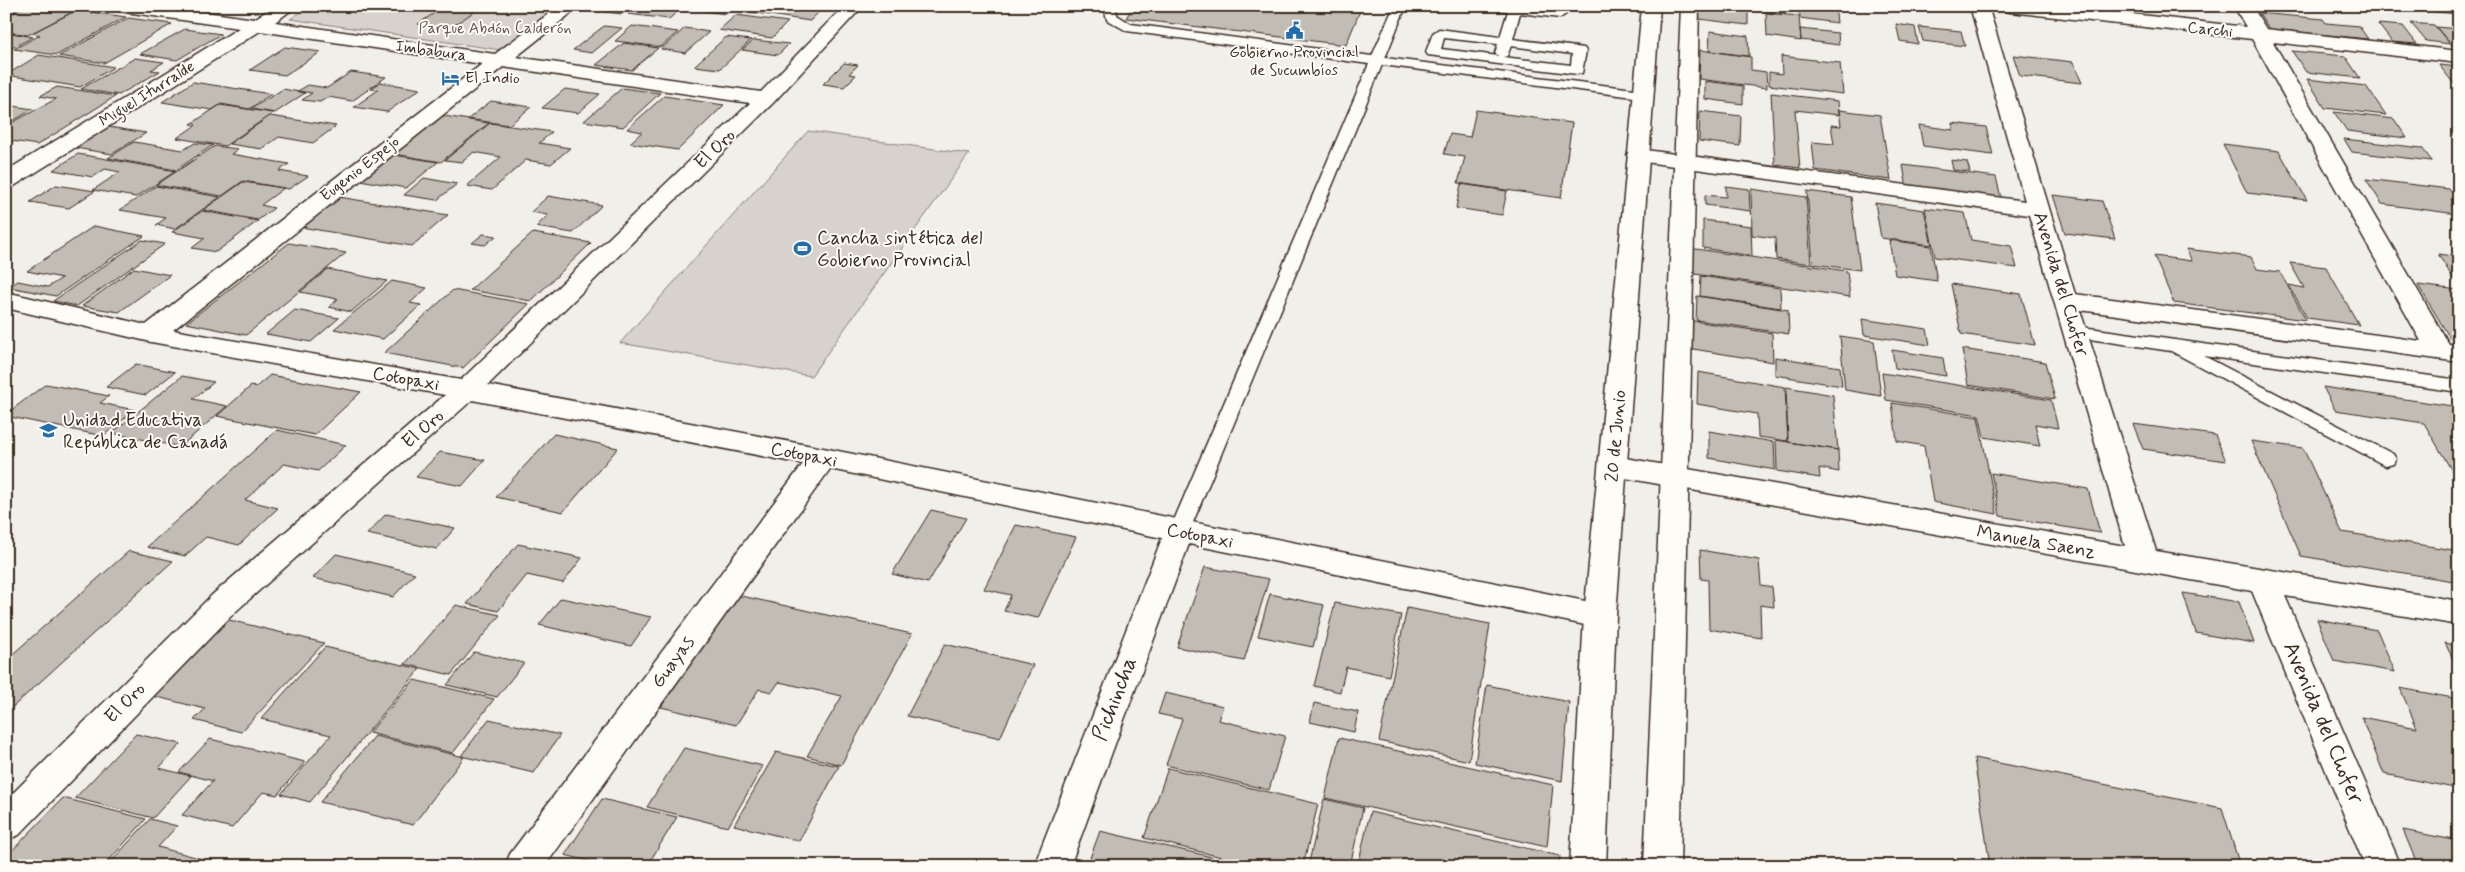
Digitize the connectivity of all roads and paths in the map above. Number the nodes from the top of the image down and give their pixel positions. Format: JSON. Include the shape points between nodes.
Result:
{"nodes":[{"id":1,"x":125,"y":6,"type":"edge"},
{"id":2,"x":288,"y":6,"type":"edge"},
{"id":3,"x":571,"y":6,"type":"edge"},
{"id":4,"x":854,"y":6,"type":"edge"},
{"id":5,"x":1110,"y":6,"type":"edge"},
{"id":6,"x":1400,"y":6,"type":"edge"},
{"id":7,"x":1497,"y":6,"type":"edge"},
{"id":8,"x":1651,"y":6,"type":"edge"},
{"id":9,"x":1690,"y":6,"type":"edge"},
{"id":10,"x":1979,"y":6,"type":"edge"},
{"id":11,"x":2010,"y":6,"type":"edge"},
{"id":12,"x":2243,"y":6,"type":"edge"},
{"id":13,"x":1515,"y":8,"type":"junction"},
{"id":14,"x":1560,"y":14,"type":"dead end"},
{"id":15,"x":256,"y":26,"type":"junction"},
{"id":16,"x":2260,"y":35,"type":"junction"},
{"id":17,"x":1505,"y":42,"type":"junction"},
{"id":18,"x":2459,"y":57,"type":"edge"},
{"id":19,"x":498,"y":60,"type":"junction"},
{"id":20,"x":1500,"y":60,"type":"junction"},
{"id":21,"x":1376,"y":61,"type":"junction"},
{"id":22,"x":1496,"y":76,"type":"junction"},
{"id":23,"x":1642,"y":94,"type":"junction"},
{"id":24,"x":766,"y":99,"type":"junction"},
{"id":25,"x":1638,"y":155,"type":"junction"},
{"id":26,"x":1685,"y":161,"type":"junction"},
{"id":27,"x":6,"y":181,"type":"edge"},
{"id":28,"x":2039,"y":210,"type":"junction"},
{"id":29,"x":6,"y":300,"type":"edge"},
{"id":30,"x":2065,"y":300,"type":"junction"},
{"id":31,"x":2075,"y":332,"type":"junction"},
{"id":32,"x":150,"y":334,"type":"junction"},
{"id":33,"x":2166,"y":344,"type":"junction"},
{"id":34,"x":2450,"y":352,"type":"edge"},
{"id":35,"x":2459,"y":386,"type":"edge"},
{"id":36,"x":467,"y":390,"type":"junction"},
{"id":37,"x":823,"y":458,"type":"junction"},
{"id":38,"x":2386,"y":459,"type":"dead end"},
{"id":39,"x":1614,"y":466,"type":"junction"},
{"id":40,"x":1677,"y":477,"type":"junction"},
{"id":41,"x":1179,"y":532,"type":"junction"},
{"id":42,"x":2144,"y":561,"type":"junction"},
{"id":43,"x":2263,"y":580,"type":"junction"},
{"id":44,"x":2459,"y":613,"type":"edge"},
{"id":45,"x":1600,"y":616,"type":"junction"},
{"id":46,"x":6,"y":824,"type":"edge"},
{"id":47,"x":523,"y":866,"type":"edge"},
{"id":48,"x":1052,"y":866,"type":"edge"},
{"id":49,"x":1588,"y":866,"type":"edge"},
{"id":50,"x":1662,"y":866,"type":"edge"},
{"id":51,"x":2383,"y":866,"type":"edge"}],
"edges":[{"from":1,"to":15,"type":"street","name":"Imbabura"},
{"from":2,"to":15,"type":"street","name":"Miguel Iturralde"},
{"from":3,"to":19,"type":"street","name":"Eugenio Espejo"},
{"from":4,"to":24,"type":"street","name":"El Oro"},
{"from":5,"to":21,"type":"lane","via":[[1111,17],[1127,27]]},
{"from":6,"to":21,"type":"lane"},
{"from":7,"to":13,"type":"lane"},
{"from":8,"to":23,"type":"street","name":"20 de Junio"},
{"from":9,"to":26,"type":"street"},
{"from":10,"to":28,"type":"street","name":"Avenida del Chofer"},
{"from":11,"to":16,"type":"street","name":"Carchi"},
{"from":12,"to":16,"type":"street"},
{"from":13,"to":14,"type":"lane"},
{"from":13,"to":17,"type":"lane"},
{"from":15,"to":19,"type":"street","name":"Imbabura"},
{"from":15,"to":27,"type":"street","name":"Miguel Iturralde"},
{"from":16,"to":18,"type":"street","name":"Carchi"},
{"from":16,"to":34,"type":"street"},
{"from":17,"to":20,"type":"lane"},
{"from":17,"to":20,"type":"lane","via":[[1439,34],[1433,52]]},
{"from":17,"to":20,"type":"lane","via":[[1579,51],[1576,70]]},
{"from":19,"to":24,"type":"street","name":"Imbabura"},
{"from":19,"to":32,"type":"street","name":"Eugenio Espejo"},
{"from":20,"to":22,"type":"lane"},
{"from":21,"to":22,"type":"lane"},
{"from":21,"to":41,"type":"lane"},
{"from":22,"to":23,"type":"lane"},
{"from":23,"to":25,"type":"street","name":"20 de Junio"},
{"from":24,"to":36,"type":"street","name":"El Oro"},
{"from":25,"to":26,"type":"street"},
{"from":25,"to":39,"type":"street","name":"20 de Junio"},
{"from":26,"to":28,"type":"street"},
{"from":26,"to":40,"type":"street"},
{"from":28,"to":30,"type":"street","name":"Avenida del Chofer"},
{"from":29,"to":32,"type":"street","name":"Cotopaxi"},
{"from":30,"to":31,"type":"street","name":"Avenida del Chofer"},
{"from":30,"to":34,"type":"street"},
{"from":31,"to":33,"type":"lane"},
{"from":31,"to":42,"type":"street","name":"Avenida del Chofer"},
{"from":32,"to":36,"type":"street","name":"Cotopaxi"},
{"from":33,"to":35,"type":"lane"},
{"from":33,"to":38,"type":"lane"},
{"from":36,"to":37,"type":"street","name":"Cotopaxi"},
{"from":36,"to":46,"type":"street","name":"El Oro","via":[[223,604]]},
{"from":37,"to":41,"type":"street","name":"Cotopaxi"},
{"from":37,"to":47,"type":"street","name":"Guayas"},
{"from":39,"to":40,"type":"street","name":"Manuela Saenz"},
{"from":39,"to":45,"type":"street","name":"20 de Junio"},
{"from":40,"to":42,"type":"street","name":"Manuela Saenz"},
{"from":40,"to":50,"type":"street"},
{"from":41,"to":45,"type":"street","name":"Cotopaxi"},
{"from":41,"to":48,"type":"street","name":"Pichincha"},
{"from":42,"to":43,"type":"street","name":"Manuela Saenz"},
{"from":43,"to":44,"type":"street","name":"Manuela Saenz"},
{"from":43,"to":51,"type":"street","name":"Avenida del Chofer"},
{"from":45,"to":49,"type":"street","name":"20 de Junio"}]}
